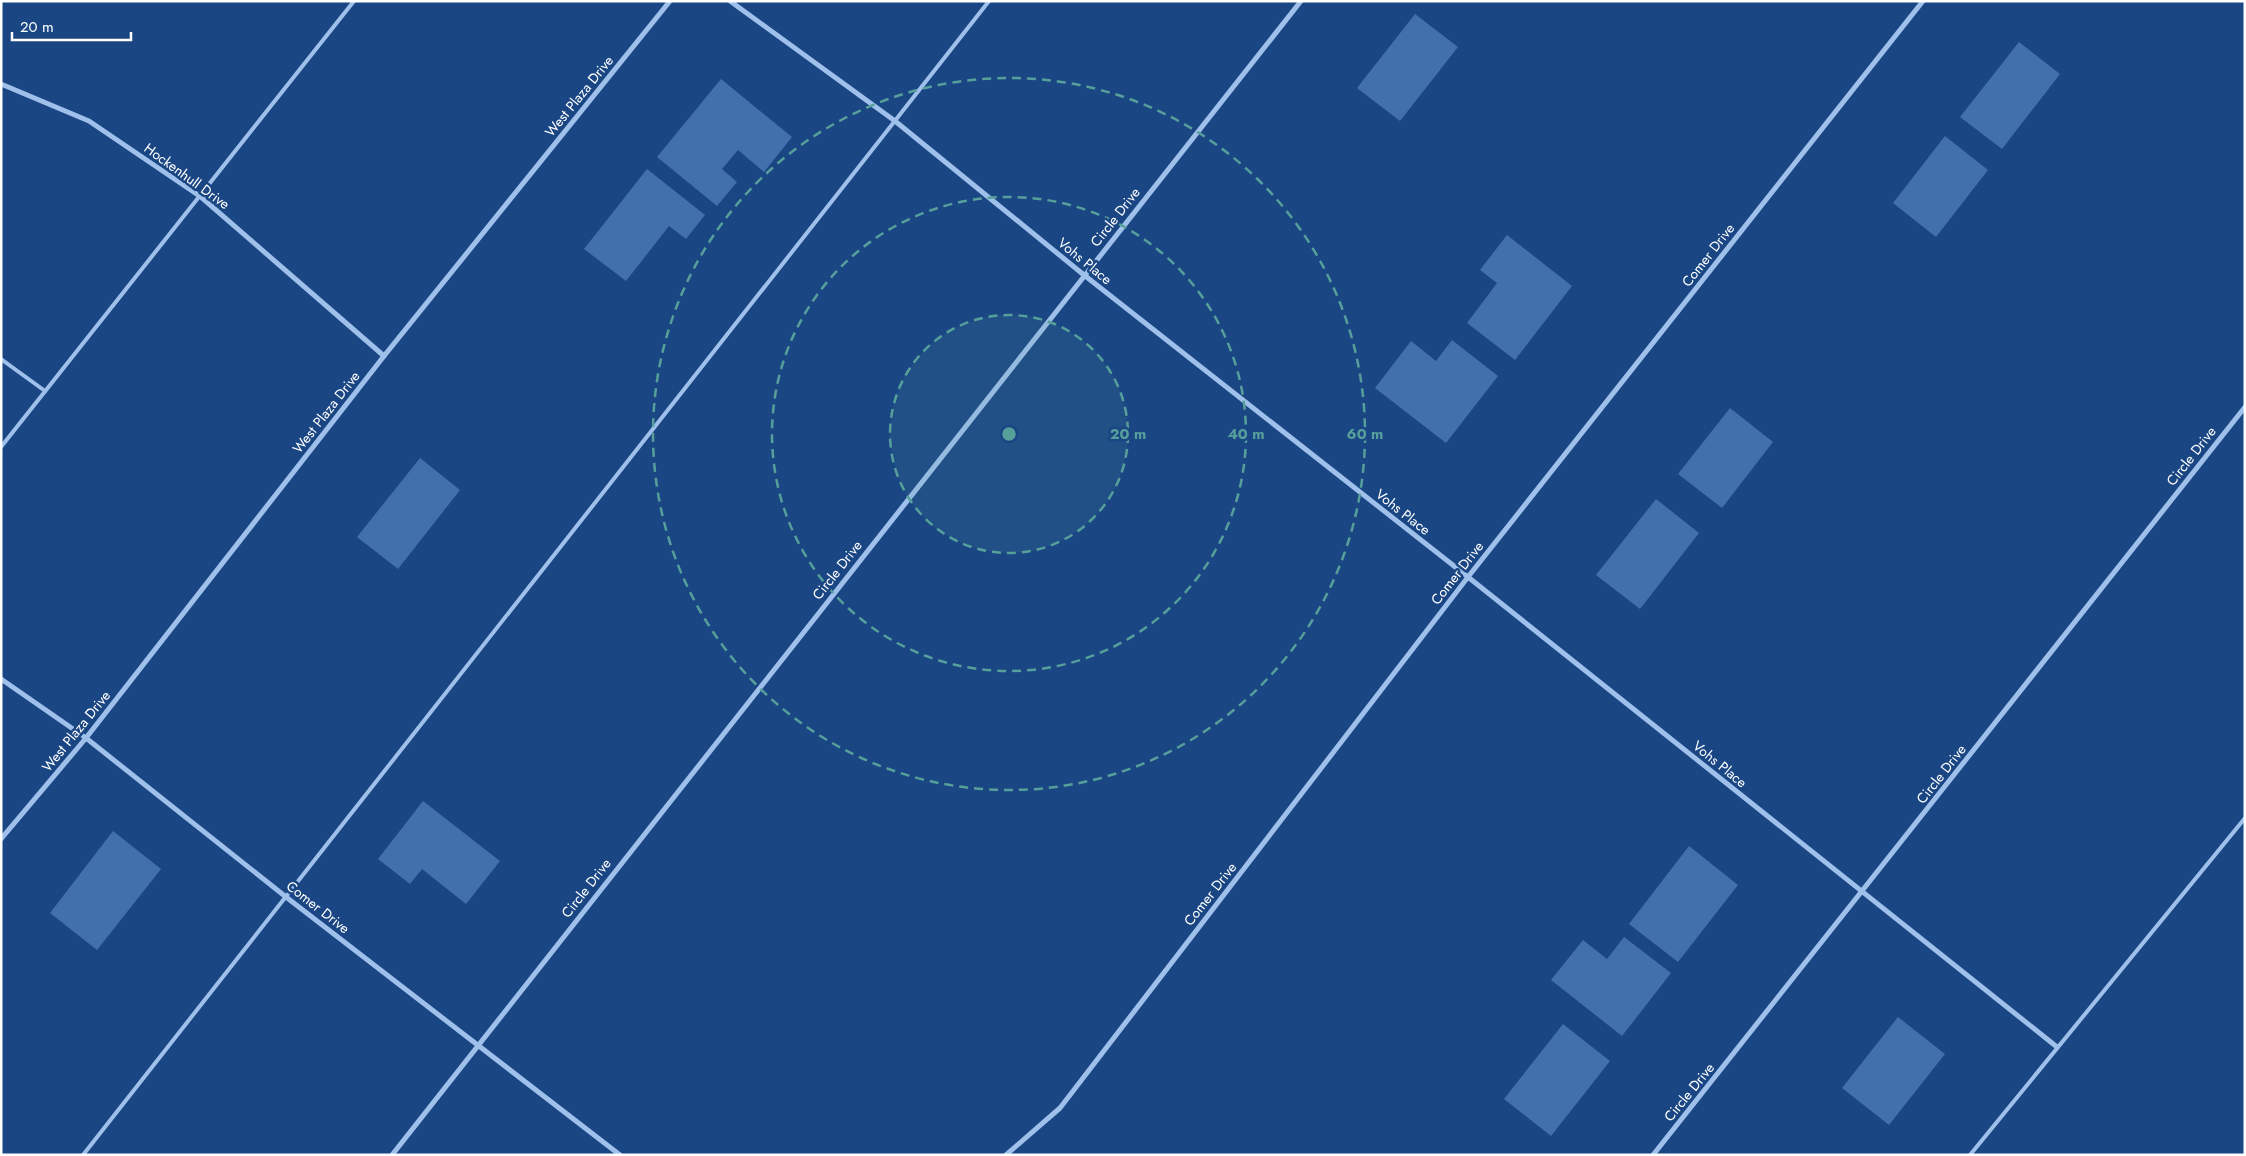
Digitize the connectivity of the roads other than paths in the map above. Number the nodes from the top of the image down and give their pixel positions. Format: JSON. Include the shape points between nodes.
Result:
{"nodes":[{"id":1,"x":354,"y":1,"type":"edge"},
{"id":2,"x":670,"y":1,"type":"edge"},
{"id":3,"x":730,"y":1,"type":"edge"},
{"id":4,"x":989,"y":1,"type":"edge"},
{"id":5,"x":1301,"y":1,"type":"edge"},
{"id":6,"x":1923,"y":1,"type":"edge"},
{"id":7,"x":1,"y":84,"type":"edge"},
{"id":8,"x":895,"y":121,"type":"junction"},
{"id":9,"x":201,"y":196,"type":"junction"},
{"id":10,"x":1084,"y":274,"type":"junction"},
{"id":11,"x":384,"y":356,"type":"junction"},
{"id":12,"x":1,"y":359,"type":"edge"},
{"id":13,"x":45,"y":391,"type":"junction"},
{"id":14,"x":2245,"y":407,"type":"edge"},
{"id":15,"x":1,"y":447,"type":"edge"},
{"id":16,"x":1468,"y":577,"type":"junction"},
{"id":17,"x":1,"y":680,"type":"edge"},
{"id":18,"x":86,"y":738,"type":"junction"},
{"id":19,"x":2245,"y":818,"type":"edge"},
{"id":20,"x":1,"y":839,"type":"edge"},
{"id":21,"x":1862,"y":892,"type":"junction"},
{"id":22,"x":286,"y":897,"type":"junction"},
{"id":23,"x":478,"y":1044,"type":"junction"},
{"id":24,"x":2057,"y":1047,"type":"junction"},
{"id":25,"x":83,"y":1155,"type":"edge"},
{"id":26,"x":392,"y":1155,"type":"edge"},
{"id":27,"x":620,"y":1155,"type":"edge"},
{"id":28,"x":1006,"y":1155,"type":"edge"},
{"id":29,"x":1653,"y":1155,"type":"edge"},
{"id":30,"x":1970,"y":1155,"type":"edge"}],
"edges":[{"from":1,"to":9,"type":"lane"},
{"from":2,"to":11,"type":"street","name":"West Plaza Drive"},
{"from":3,"to":8,"type":"street","name":"Vohs Place"},
{"from":4,"to":8,"type":"lane"},
{"from":5,"to":10,"type":"street","name":"Circle Drive"},
{"from":6,"to":16,"type":"street","name":"Comer Drive"},
{"from":7,"to":9,"type":"street","name":"Hockenhull Drive","via":[[89,121]]},
{"from":8,"to":10,"type":"street","name":"Vohs Place"},
{"from":8,"to":22,"type":"lane"},
{"from":9,"to":11,"type":"street","name":"Hockenhull Drive"},
{"from":9,"to":13,"type":"lane"},
{"from":10,"to":16,"type":"street","name":"Vohs Place"},
{"from":10,"to":23,"type":"street","name":"Circle Drive"},
{"from":11,"to":18,"type":"street","name":"West Plaza Drive"},
{"from":12,"to":13,"type":"lane"},
{"from":13,"to":15,"type":"lane"},
{"from":14,"to":21,"type":"street","name":"Circle Drive"},
{"from":16,"to":21,"type":"street","name":"Vohs Place"},
{"from":16,"to":28,"type":"street","name":"Comer Drive","via":[[1060,1108]]},
{"from":17,"to":18,"type":"street","name":"Comer Drive"},
{"from":18,"to":20,"type":"street","name":"West Plaza Drive"},
{"from":18,"to":22,"type":"street","name":"Comer Drive"},
{"from":19,"to":24,"type":"lane"},
{"from":21,"to":24,"type":"street","name":"Vohs Place"},
{"from":21,"to":29,"type":"street","name":"Circle Drive"},
{"from":22,"to":23,"type":"street","name":"Comer Drive"},
{"from":22,"to":25,"type":"lane"},
{"from":23,"to":26,"type":"street","name":"Circle Drive"},
{"from":23,"to":27,"type":"street","name":"Comer Drive"},
{"from":24,"to":30,"type":"lane"}]}
